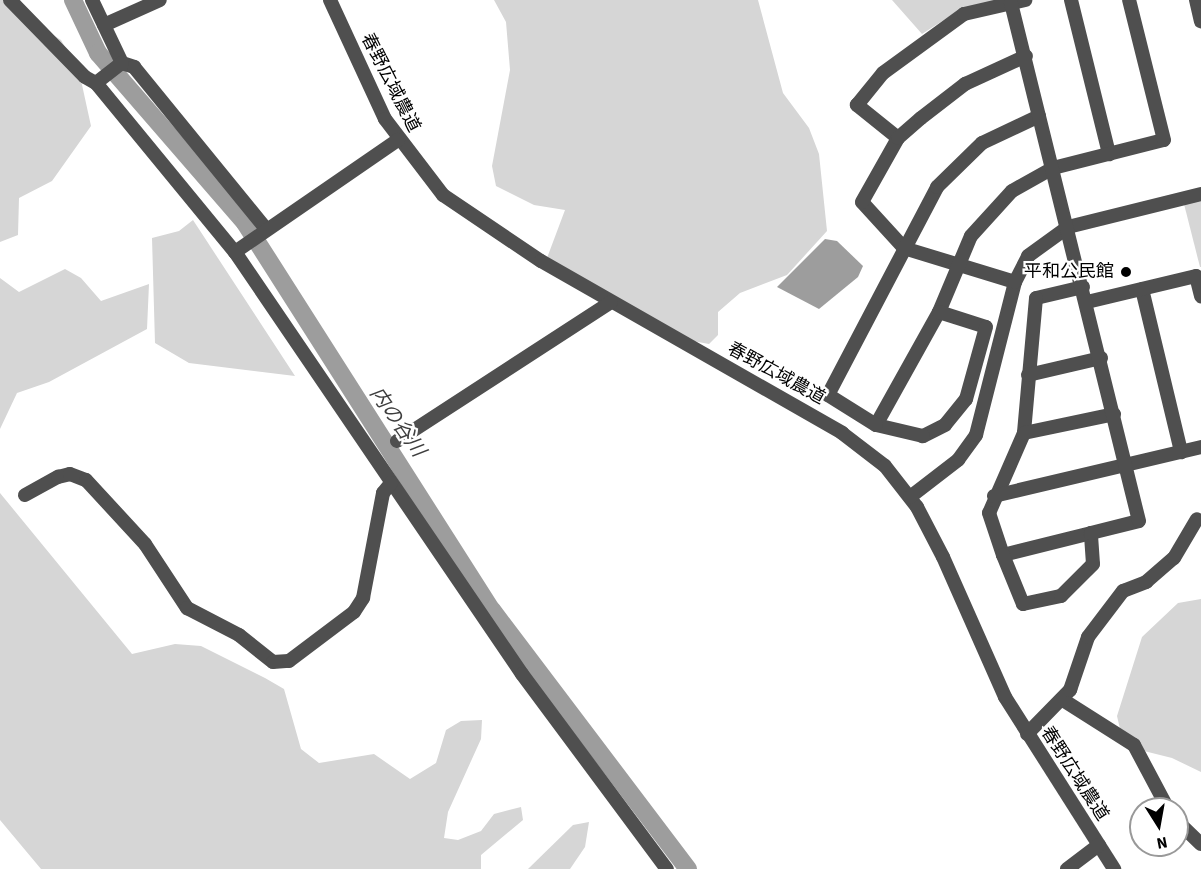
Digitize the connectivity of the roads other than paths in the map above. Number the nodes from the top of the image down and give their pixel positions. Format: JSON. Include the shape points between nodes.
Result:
{"nodes":[{"id":1,"x":10,"y":0,"type":"edge"},
{"id":2,"x":92,"y":0,"type":"edge"},
{"id":3,"x":160,"y":0,"type":"edge"},
{"id":4,"x":330,"y":0,"type":"edge"},
{"id":5,"x":1071,"y":0,"type":"edge"},
{"id":6,"x":1129,"y":0,"type":"edge"},
{"id":7,"x":1196,"y":0,"type":"edge"},
{"id":8,"x":1018,"y":1,"type":"edge"},
{"id":9,"x":1201,"y":17,"type":"edge"},
{"id":10,"x":104,"y":25,"type":"junction"},
{"id":11,"x":1026,"y":56,"type":"junction"},
{"id":12,"x":120,"y":65,"type":"junction"},
{"id":13,"x":99,"y":81,"type":"junction"},
{"id":14,"x":1039,"y":116,"type":"junction"},
{"id":15,"x":898,"y":138,"type":"junction"},
{"id":16,"x":398,"y":140,"type":"junction"},
{"id":17,"x":1109,"y":154,"type":"junction"},
{"id":18,"x":1053,"y":168,"type":"junction"},
{"id":19,"x":1201,"y":194,"type":"edge"},
{"id":20,"x":1068,"y":227,"type":"junction"},
{"id":21,"x":264,"y":231,"type":"junction"},
{"id":22,"x":904,"y":248,"type":"junction"},
{"id":23,"x":238,"y":250,"type":"junction"},
{"id":24,"x":957,"y":265,"type":"junction"},
{"id":25,"x":1015,"y":282,"type":"junction"},
{"id":26,"x":1083,"y":286,"type":"junction"},
{"id":27,"x":1142,"y":289,"type":"junction"},
{"id":28,"x":1201,"y":296,"type":"edge"},
{"id":29,"x":611,"y":302,"type":"junction"},
{"id":30,"x":1087,"y":302,"type":"junction"},
{"id":31,"x":939,"y":312,"type":"junction"},
{"id":32,"x":1101,"y":358,"type":"junction"},
{"id":33,"x":1028,"y":375,"type":"junction"},
{"id":34,"x":1114,"y":414,"type":"junction"},
{"id":35,"x":876,"y":425,"type":"junction"},
{"id":36,"x":1024,"y":433,"type":"junction"},
{"id":37,"x":397,"y":441,"type":"dead end"},
{"id":38,"x":1201,"y":447,"type":"edge"},
{"id":39,"x":1181,"y":452,"type":"junction"},
{"id":40,"x":1127,"y":467,"type":"junction"},
{"id":41,"x":391,"y":483,"type":"junction"},
{"id":42,"x":25,"y":495,"type":"dead end"},
{"id":43,"x":994,"y":496,"type":"junction"},
{"id":44,"x":910,"y":497,"type":"junction"},
{"id":45,"x":1197,"y":519,"type":"dead end"},
{"id":46,"x":1091,"y":533,"type":"junction"},
{"id":47,"x":1003,"y":555,"type":"junction"},
{"id":48,"x":1064,"y":700,"type":"junction"},
{"id":49,"x":1027,"y":734,"type":"junction"},
{"id":50,"x":1162,"y":797,"type":"edge"},
{"id":51,"x":1189,"y":832,"type":"edge"},
{"id":52,"x":1201,"y":844,"type":"edge"},
{"id":53,"x":1099,"y":845,"type":"junction"},
{"id":54,"x":667,"y":869,"type":"edge"},
{"id":55,"x":1067,"y":869,"type":"edge"},
{"id":56,"x":1114,"y":869,"type":"edge"}],
"edges":[{"from":1,"to":13,"type":"street","via":[[85,77]]},
{"from":2,"to":10,"type":"street"},
{"from":3,"to":10,"type":"street"},
{"from":4,"to":16,"type":"street","name":"春野広域農道"},
{"from":5,"to":17,"type":"street"},
{"from":6,"to":17,"type":"street","via":[[1164,140]]},
{"from":7,"to":9,"type":"street"},
{"from":8,"to":11,"type":"street"},
{"from":8,"to":15,"type":"street","via":[[964,14],[883,73],[857,105]]},
{"from":10,"to":12,"type":"street"},
{"from":11,"to":14,"type":"street"},
{"from":11,"to":15,"type":"street","via":[[965,84]]},
{"from":12,"to":13,"type":"street"},
{"from":12,"to":21,"type":"street","via":[[134,67]]},
{"from":13,"to":23,"type":"street"},
{"from":14,"to":18,"type":"street"},
{"from":14,"to":22,"type":"street","via":[[982,143],[953,167],[916,216]]},
{"from":15,"to":22,"type":"street","via":[[862,202]]},
{"from":16,"to":21,"type":"street"},
{"from":16,"to":29,"type":"street","name":"春野広域農道","via":[[443,195],[472,219]]},
{"from":17,"to":18,"type":"street"},
{"from":18,"to":20,"type":"street"},
{"from":18,"to":24,"type":"street","via":[[1012,191],[986,214]]},
{"from":19,"to":20,"type":"street"},
{"from":20,"to":25,"type":"street","via":[[1028,256]]},
{"from":20,"to":26,"type":"street"},
{"from":21,"to":23,"type":"street"},
{"from":22,"to":24,"type":"street"},
{"from":22,"to":35,"type":"street","via":[[886,293],[828,395]]},
{"from":23,"to":41,"type":"street"},
{"from":24,"to":25,"type":"street"},
{"from":24,"to":31,"type":"street"},
{"from":25,"to":44,"type":"street","via":[[976,435],[958,460]]},
{"from":26,"to":30,"type":"street"},
{"from":26,"to":33,"type":"street","via":[[1036,298]]},
{"from":27,"to":28,"type":"street","via":[[1196,276]]},
{"from":27,"to":30,"type":"street"},
{"from":27,"to":39,"type":"street"},
{"from":29,"to":37,"type":"street"},
{"from":29,"to":44,"type":"street","name":"春野広域農道","via":[[842,433],[885,466]]},
{"from":30,"to":32,"type":"street"},
{"from":31,"to":35,"type":"street"},
{"from":31,"to":35,"type":"street","via":[[986,327],[966,399],[945,424],[923,436]]},
{"from":32,"to":33,"type":"street"},
{"from":32,"to":34,"type":"street"},
{"from":33,"to":36,"type":"street"},
{"from":34,"to":36,"type":"street"},
{"from":34,"to":40,"type":"street"},
{"from":36,"to":43,"type":"street"},
{"from":38,"to":39,"type":"street"},
{"from":39,"to":40,"type":"street"},
{"from":40,"to":43,"type":"street"},
{"from":40,"to":46,"type":"street","via":[[1139,521]]},
{"from":41,"to":42,"type":"street","via":[[383,493],[363,598],[354,612],[289,661],[273,662],[239,635],[187,608],[145,544],[86,480],[70,474]]},
{"from":41,"to":54,"type":"street","via":[[522,674]]},
{"from":43,"to":47,"type":"street","via":[[989,513]]},
{"from":44,"to":49,"type":"street","name":"春野広域農道"},
{"from":45,"to":48,"type":"street","via":[[1174,558],[1146,582],[1124,591],[1088,637]]},
{"from":46,"to":47,"type":"street"},
{"from":46,"to":47,"type":"street","via":[[1093,564],[1061,596],[1023,604]]},
{"from":48,"to":49,"type":"street"},
{"from":48,"to":50,"type":"street","via":[[1134,745]]},
{"from":49,"to":53,"type":"street","name":"春野広域農道"},
{"from":51,"to":52,"type":"street"},
{"from":53,"to":55,"type":"street"},
{"from":53,"to":56,"type":"street","name":"春野広域農道"}]}
